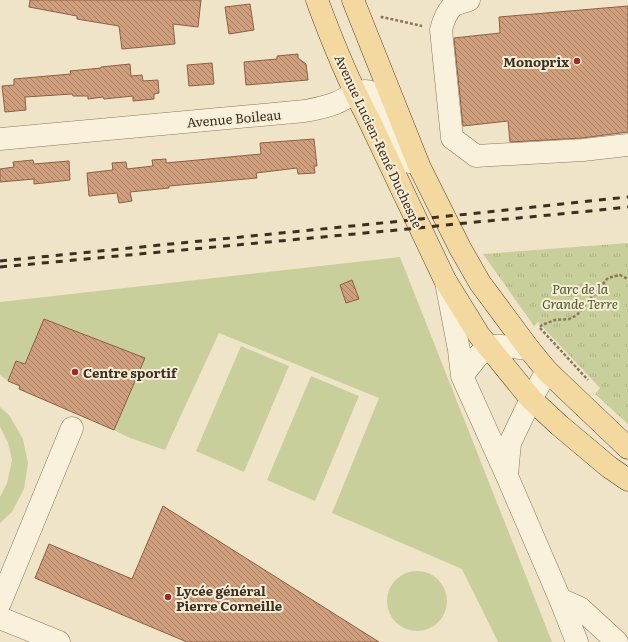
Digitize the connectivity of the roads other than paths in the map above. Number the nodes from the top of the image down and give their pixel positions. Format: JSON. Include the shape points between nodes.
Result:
{"nodes":[{"id":1,"x":317,"y":0,"type":"edge"},
{"id":2,"x":353,"y":0,"type":"edge"},
{"id":3,"x":469,"y":0,"type":"edge"},
{"id":4,"x":355,"y":93,"type":"junction"},
{"id":5,"x":0,"y":139,"type":"edge"},
{"id":6,"x":628,"y":145,"type":"edge"},
{"id":7,"x":420,"y":168,"type":"junction"},
{"id":8,"x":445,"y":280,"type":"junction"},
{"id":9,"x":488,"y":346,"type":"junction"},
{"id":10,"x":529,"y":349,"type":"junction"},
{"id":11,"x":548,"y":371,"type":"junction"},
{"id":12,"x":462,"y":376,"type":"junction"},
{"id":13,"x":531,"y":399,"type":"junction"},
{"id":14,"x":72,"y":428,"type":"dead end"},
{"id":15,"x":628,"y":448,"type":"edge"},
{"id":16,"x":507,"y":476,"type":"junction"},
{"id":17,"x":628,"y":480,"type":"edge"},
{"id":18,"x":560,"y":599,"type":"junction"},
{"id":19,"x":0,"y":603,"type":"edge"},
{"id":20,"x":0,"y":618,"type":"edge"},
{"id":21,"x":59,"y":642,"type":"edge"},
{"id":22,"x":577,"y":642,"type":"edge"},
{"id":23,"x":617,"y":642,"type":"edge"}],
"edges":[{"from":1,"to":4,"type":"main road","name":"Avenue Lucien-René Duchesne"},
{"from":2,"to":7,"type":"main road","name":"Avenue Lucien-René Duchesne"},
{"from":3,"to":6,"type":"street","via":[[454,6],[446,15],[440,30],[452,138],[476,156]]},
{"from":4,"to":5,"type":"street","name":"Avenue Boileau","via":[[337,103],[305,111]]},
{"from":4,"to":7,"type":"street","name":"Avenue Boileau","via":[[367,91],[378,97],[403,153],[409,162]]},
{"from":4,"to":8,"type":"main road","name":"Avenue Lucien-René Duchesne"},
{"from":7,"to":10,"type":"main road","name":"Avenue Lucien-René Duchesne","via":[[480,283]]},
{"from":8,"to":9,"type":"main road","name":"Avenue Lucien-René Duchesne"},
{"from":8,"to":12,"type":"street"},
{"from":9,"to":10,"type":"street"},
{"from":9,"to":12,"type":"street"},
{"from":9,"to":13,"type":"main road","name":"Avenue Lucien-René Duchesne"},
{"from":10,"to":11,"type":"main road","name":"Avenue Lucien-René Duchesne"},
{"from":11,"to":13,"type":"street"},
{"from":11,"to":15,"type":"main road","name":"Avenue Lucien-René Duchesne"},
{"from":12,"to":16,"type":"street"},
{"from":13,"to":16,"type":"street","via":[[510,443]]},
{"from":13,"to":17,"type":"main road","name":"Avenue Lucien-René Duchesne","via":[[609,467]]},
{"from":14,"to":19,"type":"street"},
{"from":16,"to":18,"type":"street"},
{"from":18,"to":22,"type":"street"},
{"from":18,"to":23,"type":"street","via":[[580,608]]},
{"from":20,"to":21,"type":"street"}]}
